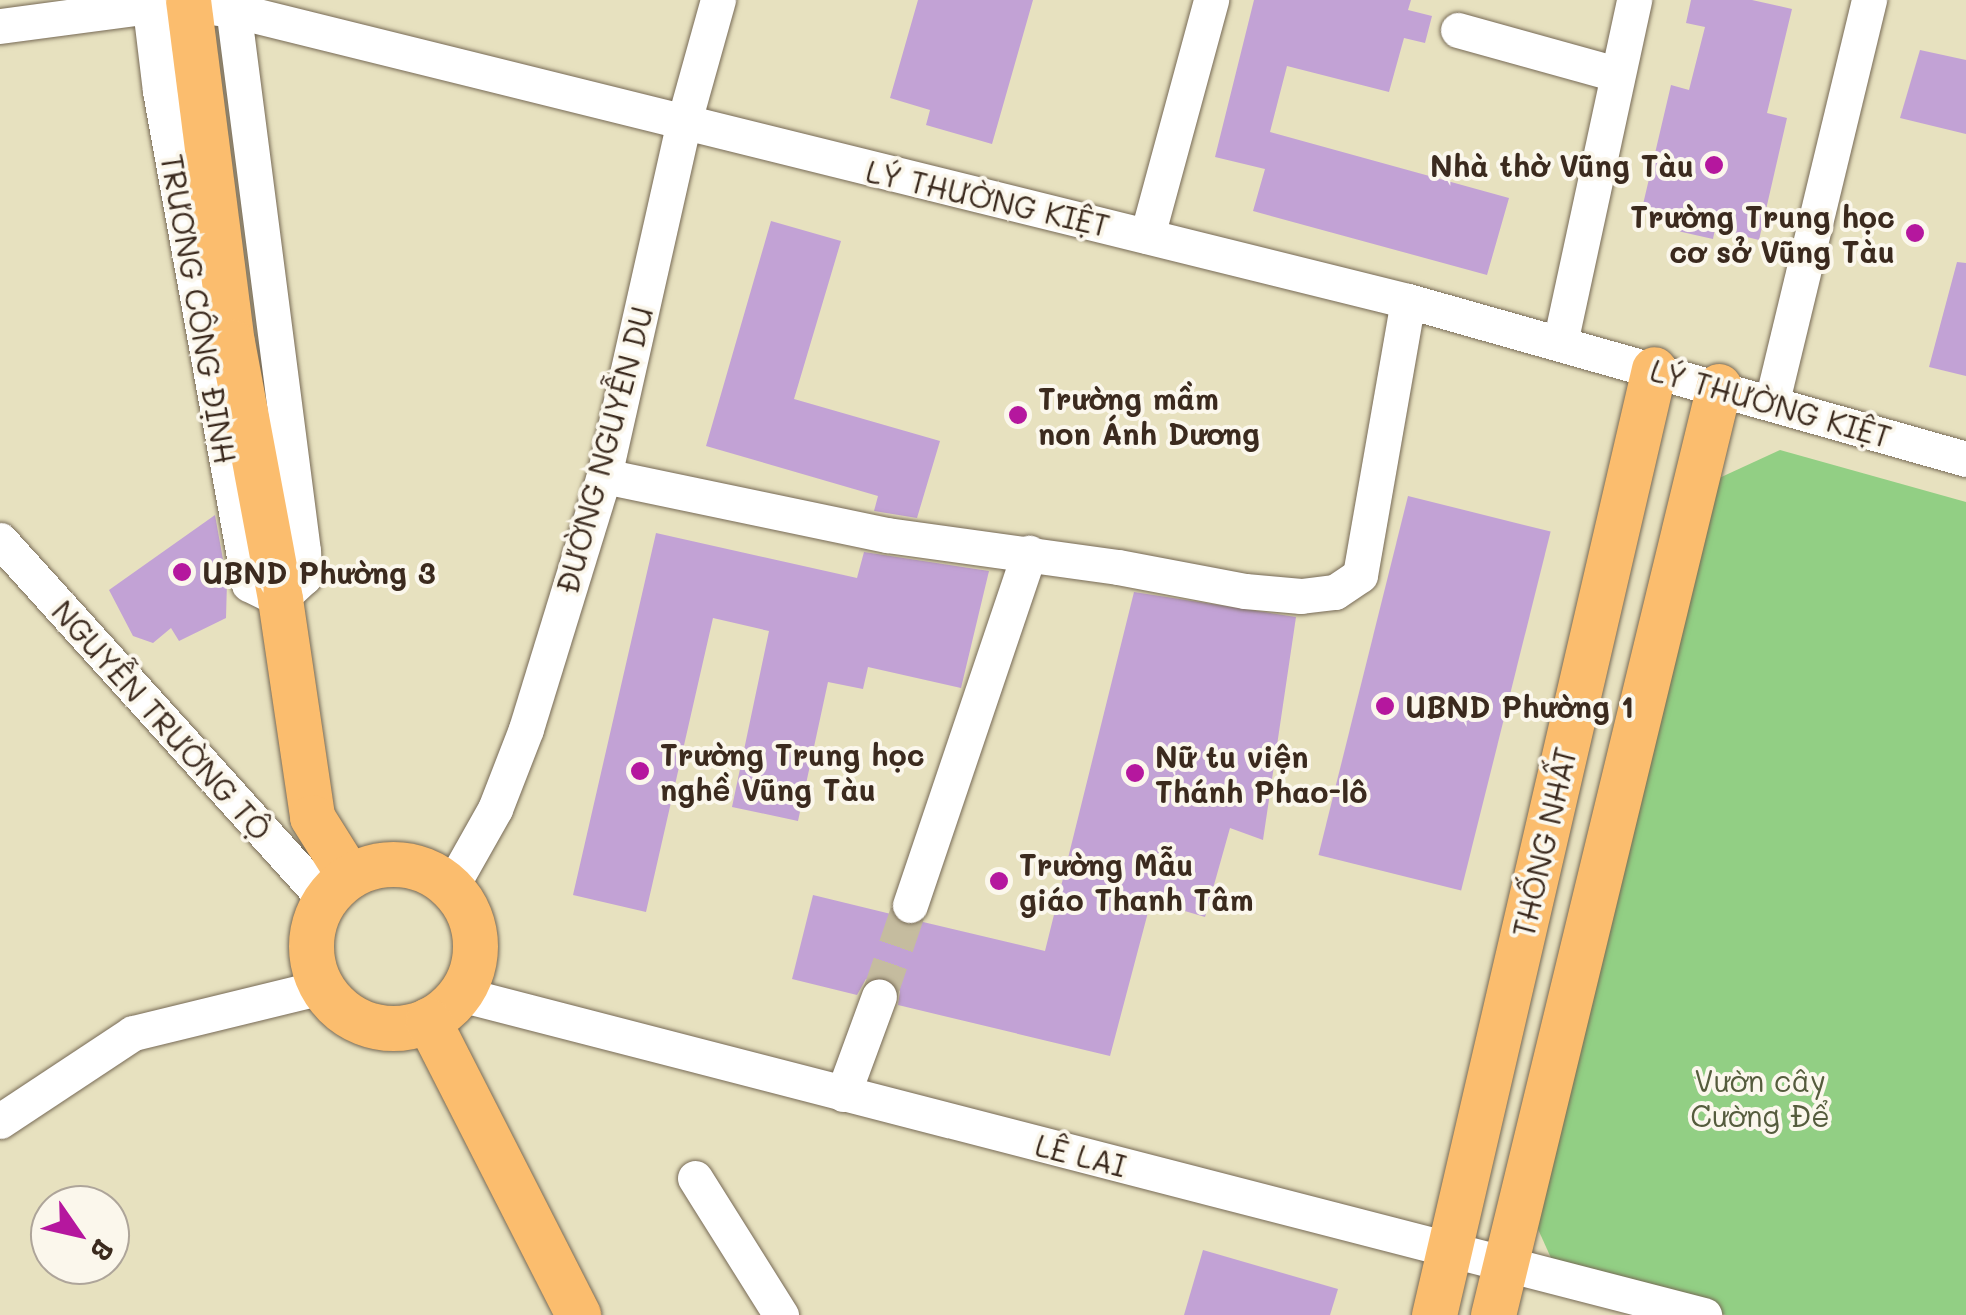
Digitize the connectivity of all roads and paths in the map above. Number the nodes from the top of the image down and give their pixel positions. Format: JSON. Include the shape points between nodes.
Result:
{"nodes":[{"id":1,"x":718,"y":0,"type":"edge"},
{"id":2,"x":1212,"y":0,"type":"edge"},
{"id":3,"x":1634,"y":0,"type":"edge"},
{"id":4,"x":1868,"y":0,"type":"edge"},
{"id":5,"x":190,"y":3,"type":"edge"},
{"id":6,"x":0,"y":26,"type":"edge"},
{"id":7,"x":1458,"y":30,"type":"dead end"},
{"id":8,"x":1617,"y":74,"type":"junction"},
{"id":9,"x":683,"y":125,"type":"junction"},
{"id":10,"x":1147,"y":236,"type":"junction"},
{"id":11,"x":1408,"y":300,"type":"junction"},
{"id":12,"x":276,"y":333,"type":"junction"},
{"id":13,"x":1560,"y":343,"type":"junction"},
{"id":14,"x":218,"y":344,"type":"junction"},
{"id":15,"x":1654,"y":369,"type":"junction"},
{"id":16,"x":1719,"y":386,"type":"junction"},
{"id":17,"x":1772,"y":401,"type":"junction"},
{"id":18,"x":1966,"y":459,"type":"edge"},
{"id":19,"x":604,"y":476,"type":"junction"},
{"id":20,"x":0,"y":540,"type":"edge"},
{"id":21,"x":1029,"y":553,"type":"junction"},
{"id":22,"x":280,"y":599,"type":"junction"},
{"id":23,"x":1554,"y":799,"type":"junction"},
{"id":24,"x":1615,"y":813,"type":"junction"},
{"id":25,"x":451,"y":887,"type":"junction"},
{"id":26,"x":337,"y":888,"type":"junction"},
{"id":27,"x":910,"y":906,"type":"tunnel mouth"},
{"id":28,"x":322,"y":987,"type":"junction"},
{"id":29,"x":879,"y":996,"type":"tunnel mouth"},
{"id":30,"x":444,"y":1007,"type":"junction"},
{"id":31,"x":843,"y":1094,"type":"junction"},
{"id":32,"x":0,"y":1122,"type":"edge"},
{"id":33,"x":696,"y":1178,"type":"dead end"},
{"id":34,"x":1449,"y":1250,"type":"junction"},
{"id":35,"x":1504,"y":1266,"type":"junction"},
{"id":36,"x":578,"y":1315,"type":"edge"},
{"id":37,"x":781,"y":1315,"type":"edge"},
{"id":38,"x":1434,"y":1315,"type":"edge"},
{"id":39,"x":1493,"y":1315,"type":"edge"},
{"id":40,"x":1704,"y":1315,"type":"edge"}],
"edges":[{"from":1,"to":9,"type":"street","name":"ĐƯỜNG NGUYỄN DU"},
{"from":2,"to":10,"type":"street"},
{"from":3,"to":8,"type":"street"},
{"from":4,"to":17,"type":"street"},
{"from":5,"to":6,"type":"street","name":"LÝ THƯỜNG KIỆT"},
{"from":5,"to":9,"type":"street","name":"LÝ THƯỜNG KIỆT"},
{"from":5,"to":12,"type":"street"},
{"from":5,"to":14,"type":"main road","name":"TRƯƠNG CÔNG ĐỊNH"},
{"from":7,"to":8,"type":"street"},
{"from":8,"to":13,"type":"street"},
{"from":9,"to":10,"type":"street","name":"LÝ THƯỜNG KIỆT"},
{"from":9,"to":19,"type":"street","name":"ĐƯỜNG NGUYỄN DU"},
{"from":10,"to":11,"type":"street","name":"LÝ THƯỜNG KIỆT"},
{"from":11,"to":13,"type":"street","name":"LÝ THƯỜNG KIỆT"},
{"from":11,"to":21,"type":"street","via":[[1360,576],[1335,592],[1301,596]]},
{"from":12,"to":14,"type":"street"},
{"from":12,"to":22,"type":"street","via":[[304,576]]},
{"from":13,"to":15,"type":"street","name":"LÝ THƯỜNG KIỆT"},
{"from":14,"to":22,"type":"main road","name":"TRƯƠNG CÔNG ĐỊNH"},
{"from":15,"to":16,"type":"street","name":"LÝ THƯỜNG KIỆT"},
{"from":15,"to":23,"type":"main road","name":"THỐNG NHẤT"},
{"from":16,"to":17,"type":"street","name":"LÝ THƯỜNG KIỆT"},
{"from":16,"to":24,"type":"main road","name":"THỐNG NHẤT"},
{"from":17,"to":18,"type":"street","name":"LÝ THƯỜNG KIỆT"},
{"from":19,"to":21,"type":"street","via":[[887,535]]},
{"from":19,"to":25,"type":"street","name":"ĐƯỜNG NGUYỄN DU","via":[[526,729],[495,809]]},
{"from":20,"to":26,"type":"street","name":"NGUYỄN TRƯỜNG TỘ"},
{"from":21,"to":27,"type":"street"},
{"from":22,"to":26,"type":"main road","name":"TRƯƠNG CÔNG ĐỊNH","via":[[312,816]]},
{"from":23,"to":24,"type":"main road"},
{"from":23,"to":34,"type":"main road","name":"THỐNG NHẤT"},
{"from":24,"to":35,"type":"main road","name":"THỐNG NHẤT"},
{"from":25,"to":26,"type":"main road","via":[[402,864],[369,867]]},
{"from":25,"to":30,"type":"main road","via":[[465,906],[474,939],[470,973]]},
{"from":26,"to":28,"type":"main road","via":[[311,934]]},
{"from":28,"to":30,"type":"main road","via":[[342,1010],[368,1024],[408,1026]]},
{"from":28,"to":32,"type":"street","via":[[133,1033]]},
{"from":29,"to":31,"type":"street"},
{"from":30,"to":31,"type":"street","name":"LÊ LAI"},
{"from":30,"to":36,"type":"main road"},
{"from":31,"to":34,"type":"street","name":"LÊ LAI"},
{"from":33,"to":37,"type":"street"},
{"from":34,"to":35,"type":"street","name":"LÊ LAI"},
{"from":34,"to":38,"type":"main road","name":"THỐNG NHẤT"},
{"from":35,"to":39,"type":"main road","name":"THỐNG NHẤT"},
{"from":35,"to":40,"type":"street","name":"LÊ LAI"}]}
